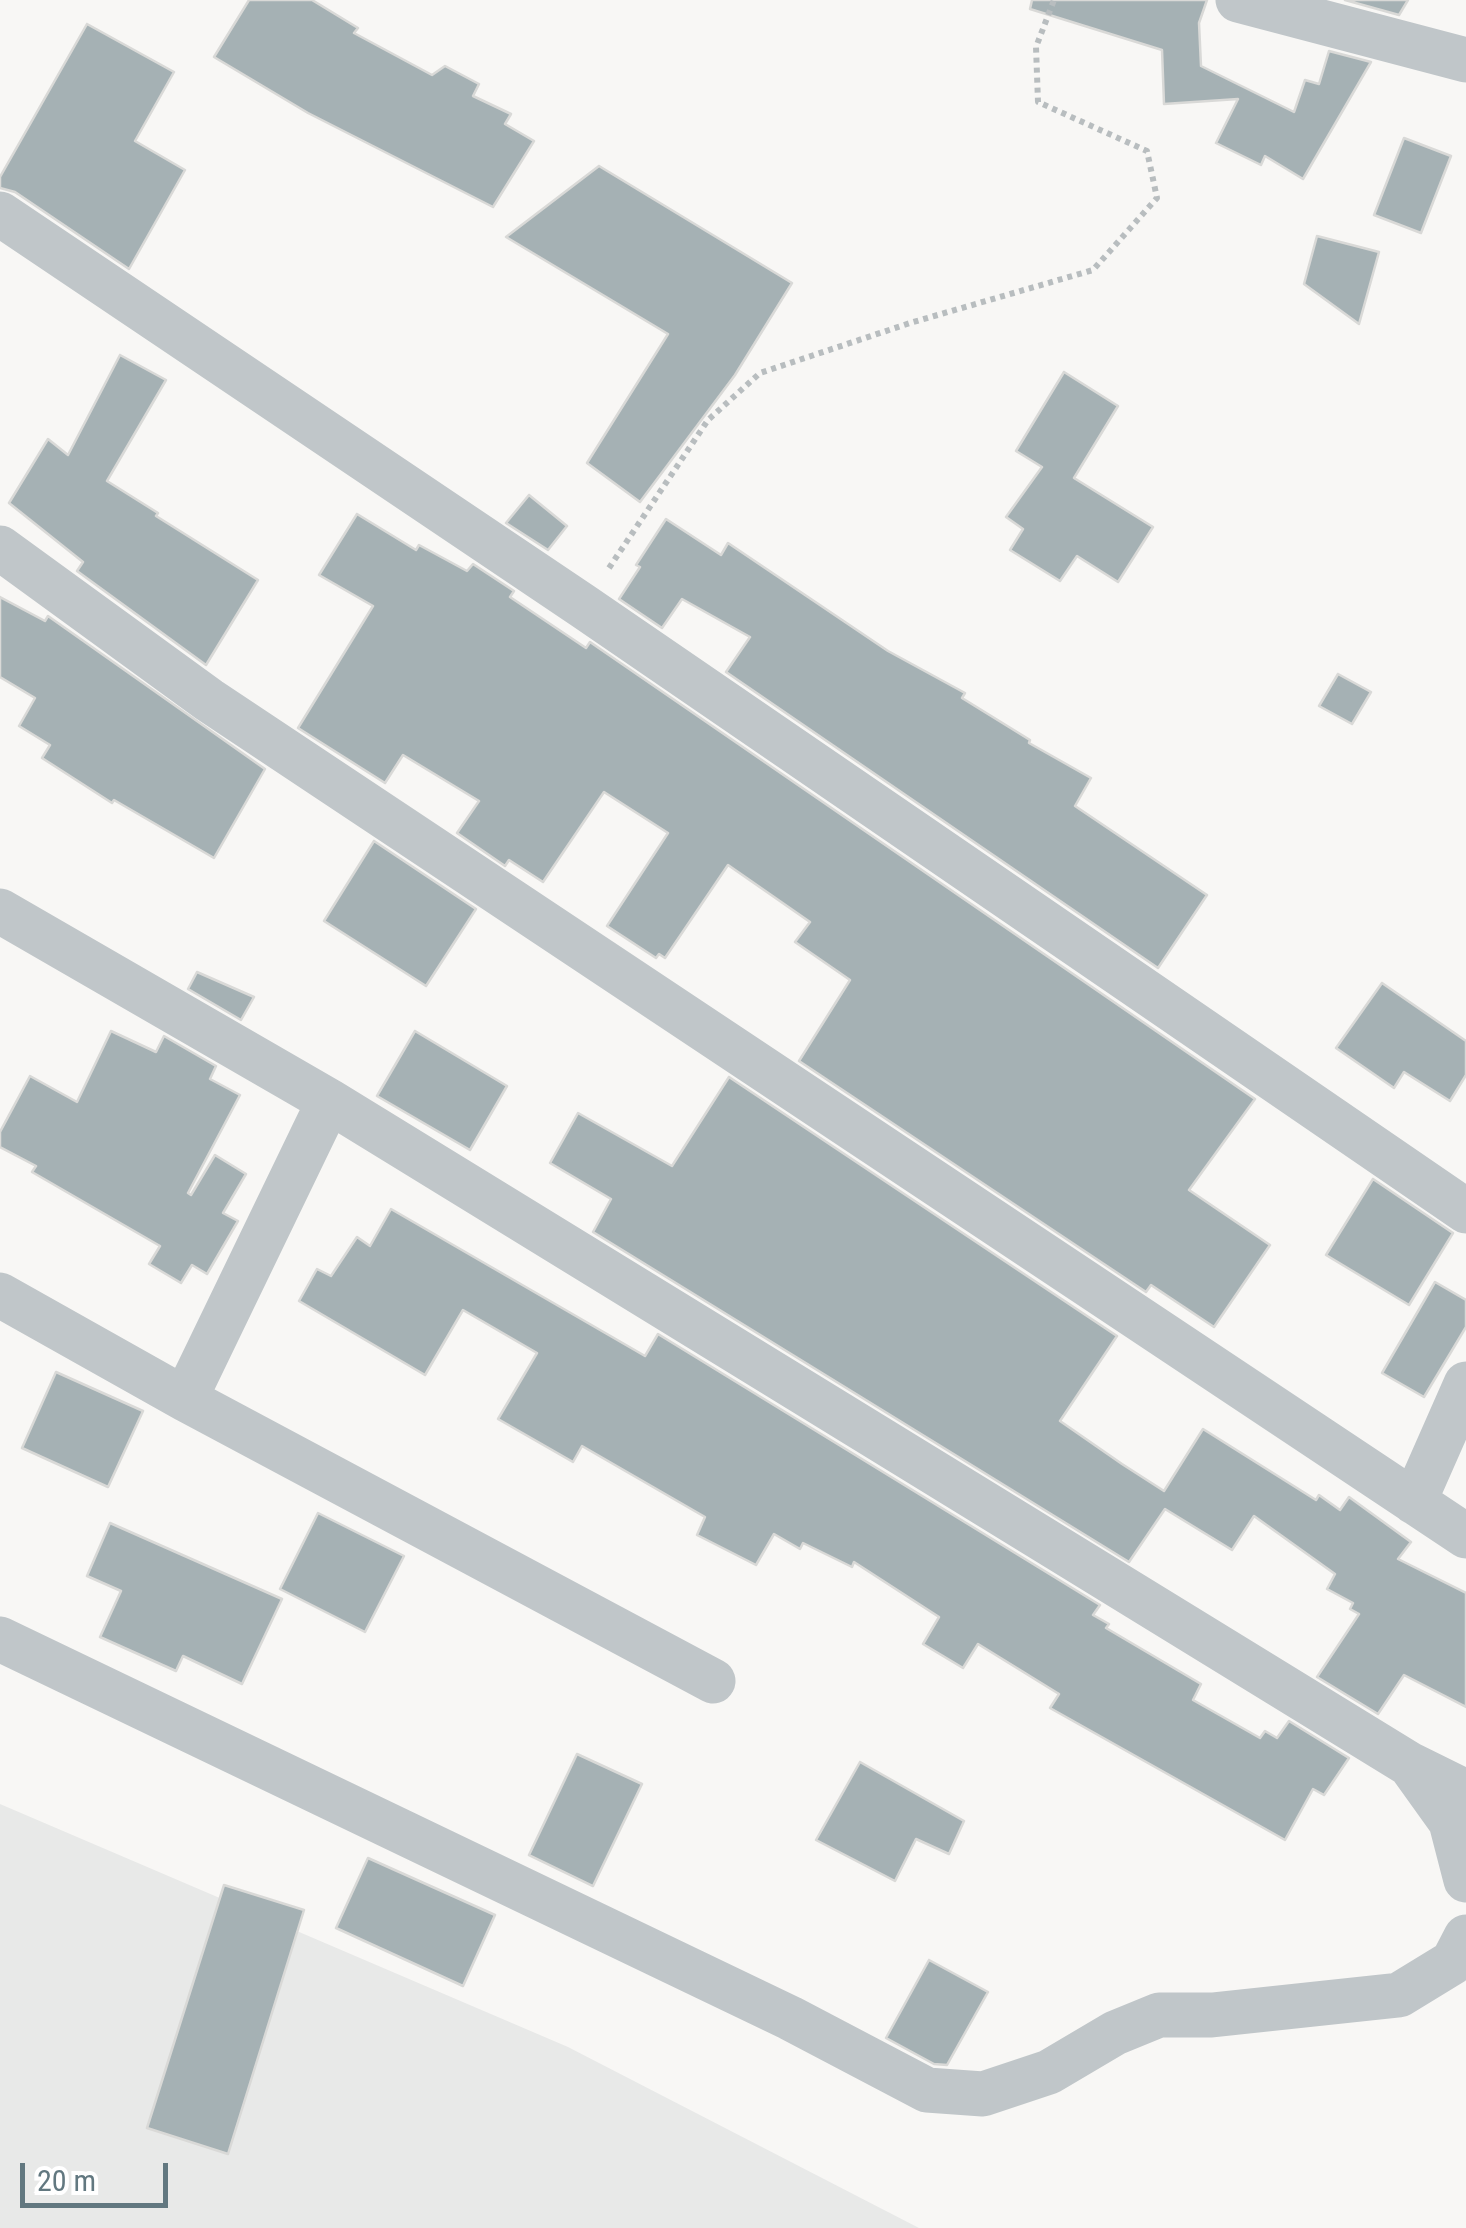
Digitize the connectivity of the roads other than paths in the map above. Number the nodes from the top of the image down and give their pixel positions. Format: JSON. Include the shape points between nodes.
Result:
{"nodes":[{"id":1,"x":1243,"y":1,"type":"edge"},
{"id":2,"x":1466,"y":60,"type":"edge"},
{"id":3,"x":0,"y":214,"type":"edge"},
{"id":4,"x":0,"y":548,"type":"edge"},
{"id":5,"x":0,"y":911,"type":"edge"},
{"id":6,"x":328,"y":1101,"type":"junction"},
{"id":7,"x":1466,"y":1211,"type":"edge"},
{"id":8,"x":0,"y":1294,"type":"edge"},
{"id":9,"x":1466,"y":1384,"type":"edge"},
{"id":10,"x":185,"y":1399,"type":"junction"},
{"id":11,"x":1414,"y":1502,"type":"junction"},
{"id":12,"x":1466,"y":1536,"type":"edge"},
{"id":13,"x":0,"y":1639,"type":"edge"},
{"id":14,"x":712,"y":1681,"type":"dead end"},
{"id":15,"x":1409,"y":1764,"type":"junction"},
{"id":16,"x":1466,"y":1792,"type":"edge"},
{"id":17,"x":1466,"y":1880,"type":"edge"},
{"id":18,"x":1466,"y":1937,"type":"edge"}],
"edges":[{"from":1,"to":2,"type":"street"},
{"from":3,"to":7,"type":"street"},
{"from":4,"to":11,"type":"street","via":[[209,700]]},
{"from":5,"to":6,"type":"street"},
{"from":6,"to":10,"type":"street"},
{"from":6,"to":15,"type":"street"},
{"from":8,"to":10,"type":"street"},
{"from":9,"to":11,"type":"street"},
{"from":10,"to":14,"type":"street"},
{"from":11,"to":12,"type":"street"},
{"from":13,"to":18,"type":"street","via":[[927,2090],[983,2094],[1049,2072],[1115,2032],[1159,2015],[1399,1996],[1453,1962]]},
{"from":15,"to":16,"type":"street"},
{"from":15,"to":17,"type":"street","via":[[1451,1822]]}]}
